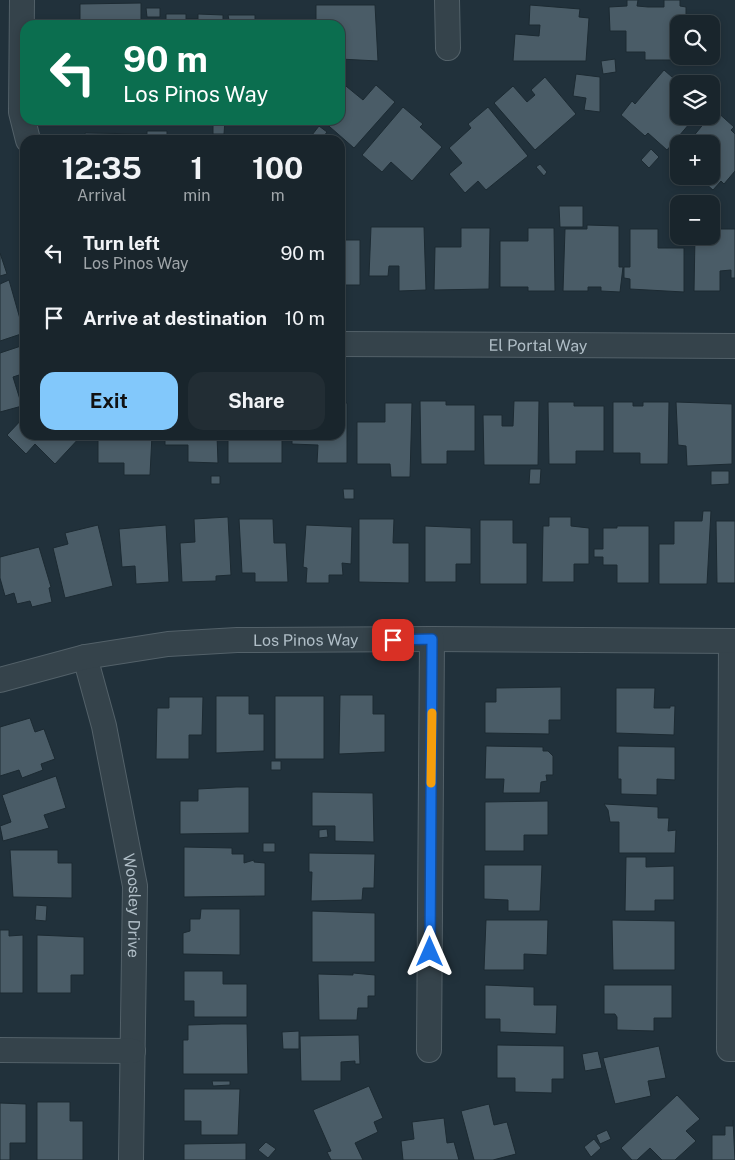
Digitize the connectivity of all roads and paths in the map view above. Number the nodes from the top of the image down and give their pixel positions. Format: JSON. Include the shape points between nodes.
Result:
{"nodes":[{"id":1,"x":22,"y":0,"type":"edge"},
{"id":2,"x":447,"y":0,"type":"edge"},
{"id":3,"x":22,"y":20,"type":"edge"},
{"id":4,"x":448,"y":48,"type":"dead end"},
{"id":5,"x":345,"y":344,"type":"edge"},
{"id":6,"x":735,"y":346,"type":"edge"},
{"id":7,"x":432,"y":639,"type":"junction"},
{"id":8,"x":733,"y":641,"type":"edge"},
{"id":9,"x":85,"y":657,"type":"junction"},
{"id":10,"x":0,"y":680,"type":"edge"},
{"id":11,"x":735,"y":1049,"type":"edge"},
{"id":12,"x":0,"y":1050,"type":"edge"},
{"id":13,"x":429,"y":1050,"type":"dead end"},
{"id":14,"x":133,"y":1051,"type":"junction"},
{"id":15,"x":131,"y":1160,"type":"edge"}],
"edges":[{"from":1,"to":3,"type":"street"},
{"from":2,"to":4,"type":"street"},
{"from":5,"to":6,"type":"street","name":"El Portal Way"},
{"from":7,"to":8,"type":"street","name":"Los Pinos Way"},
{"from":7,"to":9,"type":"street","name":"Los Pinos Way","via":[[237,640],[168,644]]},
{"from":7,"to":13,"type":"street"},
{"from":8,"to":11,"type":"street","via":[[729,1049]]},
{"from":9,"to":10,"type":"street","name":"Los Pinos Way"},
{"from":9,"to":14,"type":"street","name":"Woosley Drive","via":[[104,726],[135,886]]},
{"from":12,"to":14,"type":"street"},
{"from":14,"to":15,"type":"street","name":"Woosley Drive"}]}
